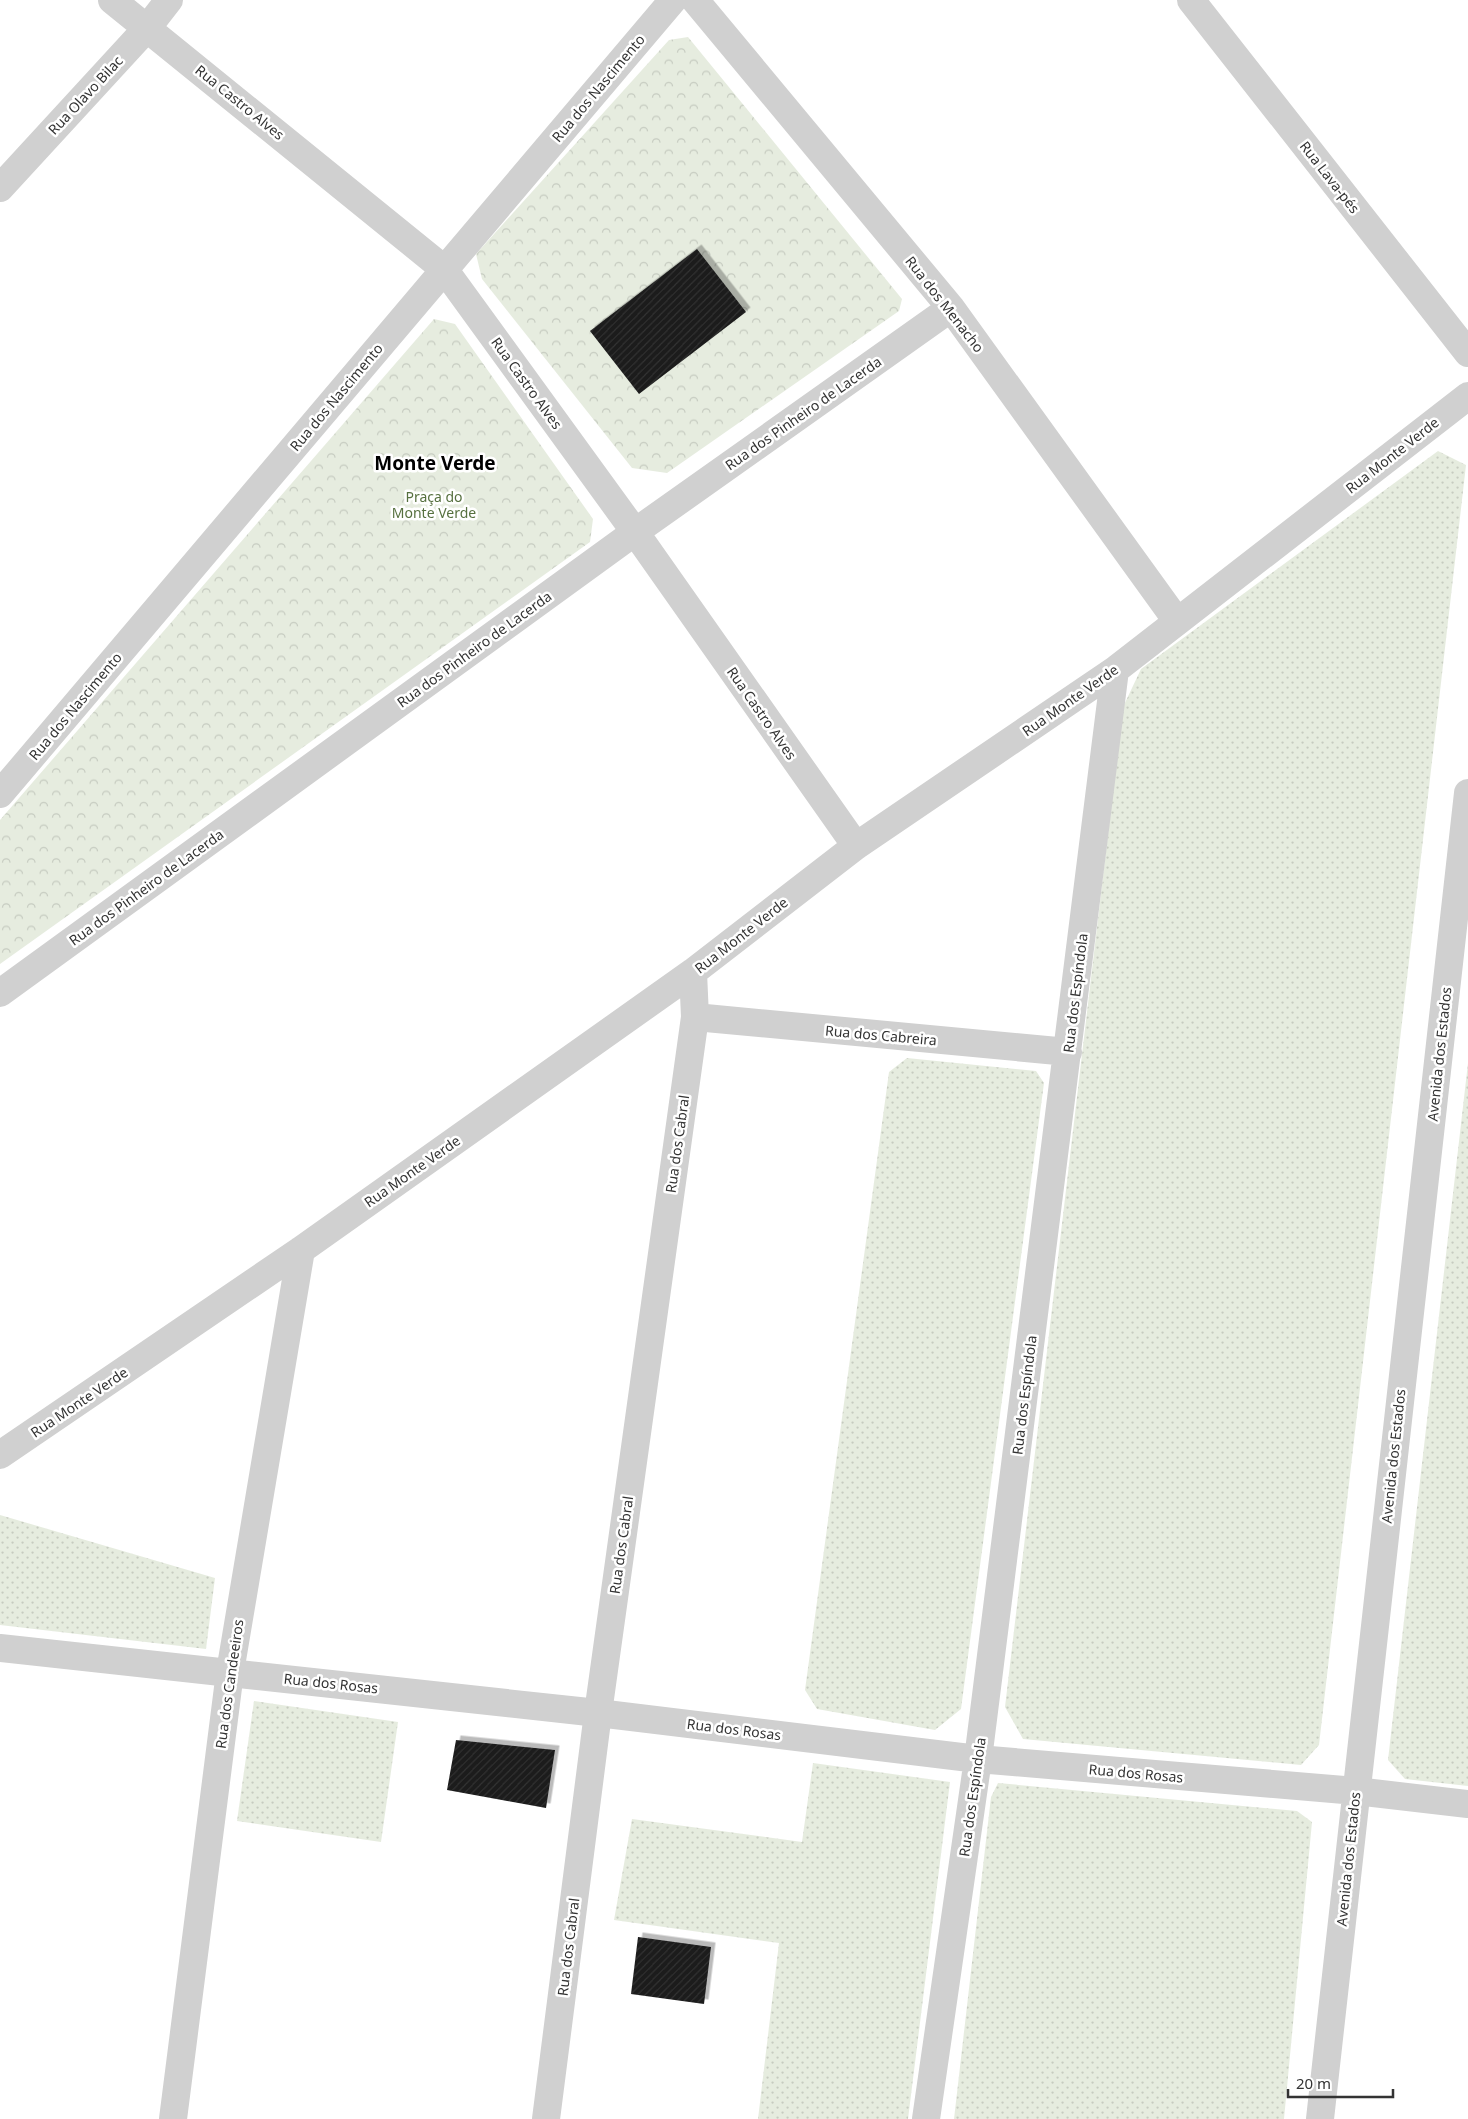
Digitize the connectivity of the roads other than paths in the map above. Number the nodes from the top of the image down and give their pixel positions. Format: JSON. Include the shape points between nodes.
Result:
{"nodes":[{"id":1,"x":112,"y":0,"type":"edge"},
{"id":2,"x":169,"y":0,"type":"edge"},
{"id":3,"x":673,"y":0,"type":"edge"},
{"id":4,"x":695,"y":0,"type":"edge"},
{"id":5,"x":1191,"y":0,"type":"edge"},
{"id":6,"x":148,"y":27,"type":"junction"},
{"id":7,"x":0,"y":188,"type":"edge"},
{"id":8,"x":444,"y":269,"type":"junction"},
{"id":9,"x":951,"y":308,"type":"junction"},
{"id":10,"x":1468,"y":353,"type":"edge"},
{"id":11,"x":1468,"y":396,"type":"edge"},
{"id":12,"x":635,"y":532,"type":"junction"},
{"id":13,"x":1178,"y":621,"type":"junction"},
{"id":14,"x":1115,"y":670,"type":"junction"},
{"id":15,"x":0,"y":794,"type":"edge"},
{"id":16,"x":1468,"y":794,"type":"edge"},
{"id":17,"x":856,"y":846,"type":"junction"},
{"id":18,"x":693,"y":972,"type":"junction"},
{"id":19,"x":0,"y":993,"type":"edge"},
{"id":20,"x":695,"y":1017,"type":"junction"},
{"id":21,"x":1068,"y":1052,"type":"junction"},
{"id":22,"x":301,"y":1250,"type":"junction"},
{"id":23,"x":0,"y":1456,"type":"edge"},
{"id":24,"x":0,"y":1648,"type":"edge"},
{"id":25,"x":230,"y":1672,"type":"junction"},
{"id":26,"x":598,"y":1713,"type":"junction"},
{"id":27,"x":978,"y":1759,"type":"junction"},
{"id":28,"x":1356,"y":1791,"type":"junction"},
{"id":29,"x":1468,"y":1804,"type":"edge"},
{"id":30,"x":173,"y":2119,"type":"edge"},
{"id":31,"x":546,"y":2119,"type":"edge"},
{"id":32,"x":926,"y":2119,"type":"edge"},
{"id":33,"x":1320,"y":2119,"type":"edge"}],
"edges":[{"from":1,"to":6,"type":"street","name":"Rua Castro Alves"},
{"from":2,"to":6,"type":"street","name":"Rua Olavo Bilac"},
{"from":3,"to":8,"type":"street","name":"Rua dos Nascimento"},
{"from":4,"to":9,"type":"street","name":"Rua dos Menacho"},
{"from":5,"to":10,"type":"street","name":"Rua Lava-pés"},
{"from":6,"to":7,"type":"street","name":"Rua Olavo Bilac"},
{"from":6,"to":8,"type":"street","name":"Rua Castro Alves"},
{"from":8,"to":12,"type":"street","name":"Rua Castro Alves"},
{"from":8,"to":15,"type":"street","name":"Rua dos Nascimento"},
{"from":9,"to":12,"type":"street","name":"Rua dos Pinheiro de Lacerda"},
{"from":9,"to":13,"type":"street","name":"Rua dos Menacho"},
{"from":11,"to":13,"type":"street","name":"Rua Monte Verde"},
{"from":12,"to":17,"type":"street","name":"Rua Castro Alves"},
{"from":12,"to":19,"type":"street","name":"Rua dos Pinheiro de Lacerda"},
{"from":13,"to":14,"type":"street","name":"Rua Monte Verde"},
{"from":14,"to":17,"type":"street","name":"Rua Monte Verde"},
{"from":14,"to":21,"type":"street","name":"Rua dos Espíndola"},
{"from":16,"to":28,"type":"street","name":"Avenida dos Estados"},
{"from":17,"to":18,"type":"street","name":"Rua Monte Verde"},
{"from":18,"to":20,"type":"street","name":"Rua dos Cabral"},
{"from":18,"to":22,"type":"street","name":"Rua Monte Verde"},
{"from":20,"to":21,"type":"street","name":"Rua dos Cabreira"},
{"from":20,"to":26,"type":"street","name":"Rua dos Cabral"},
{"from":21,"to":27,"type":"street","name":"Rua dos Espíndola"},
{"from":22,"to":23,"type":"street","name":"Rua Monte Verde"},
{"from":22,"to":25,"type":"street","name":"Rua dos Candeeiros"},
{"from":24,"to":25,"type":"street","name":"Rua dos Rosas"},
{"from":25,"to":26,"type":"street","name":"Rua dos Rosas"},
{"from":25,"to":30,"type":"street","name":"Rua dos Candeeiros"},
{"from":26,"to":27,"type":"street","name":"Rua dos Rosas"},
{"from":26,"to":31,"type":"street","name":"Rua dos Cabral"},
{"from":27,"to":28,"type":"street","name":"Rua dos Rosas"},
{"from":27,"to":32,"type":"street","name":"Rua dos Espíndola"},
{"from":28,"to":29,"type":"street","name":"Rua dos Rosas"},
{"from":28,"to":33,"type":"street","name":"Avenida dos Estados"}]}
